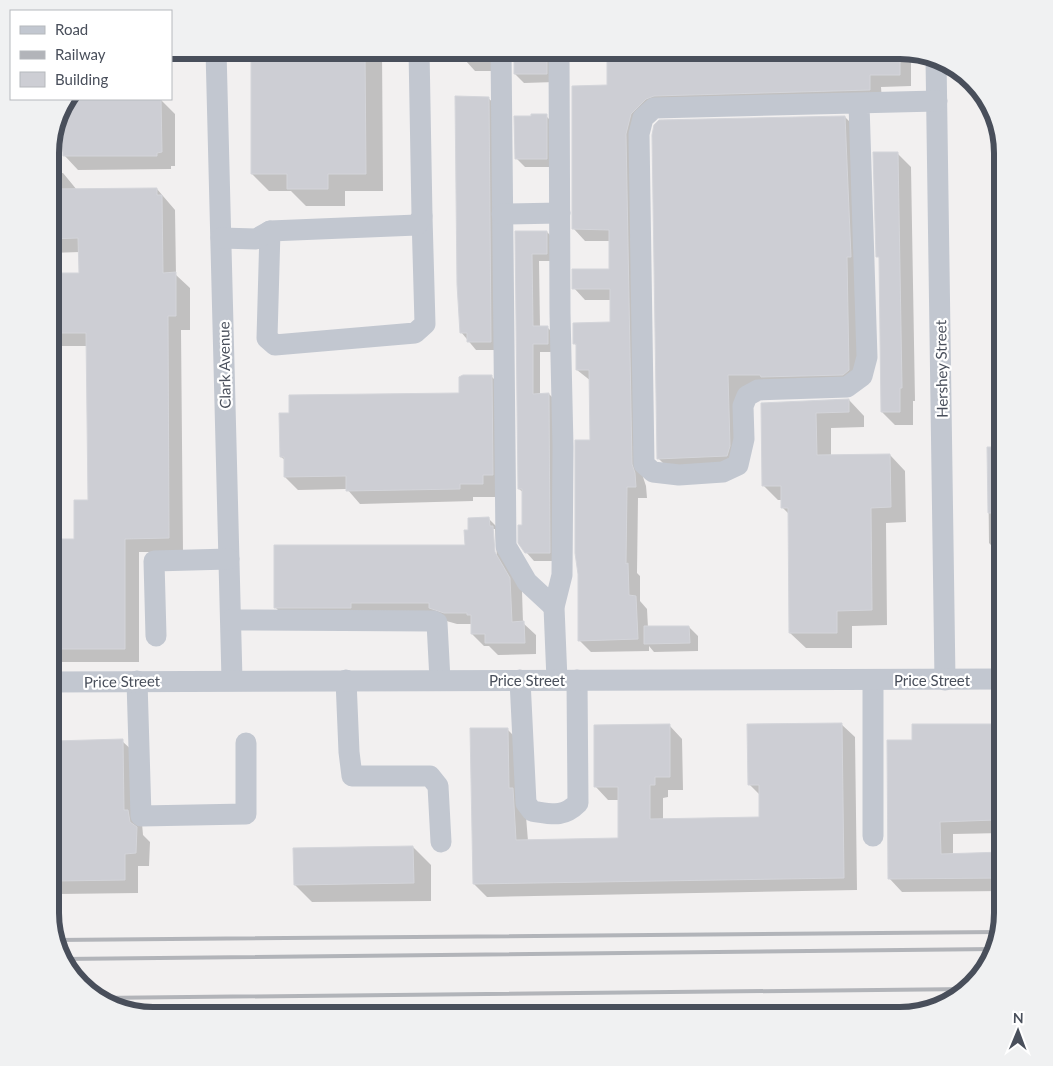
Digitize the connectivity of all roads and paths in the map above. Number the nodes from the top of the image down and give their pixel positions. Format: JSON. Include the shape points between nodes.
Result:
{"nodes":[{"id":1,"x":216,"y":59,"type":"edge"},
{"id":2,"x":419,"y":59,"type":"edge"},
{"id":3,"x":501,"y":59,"type":"edge"},
{"id":4,"x":559,"y":59,"type":"edge"},
{"id":5,"x":936,"y":66,"type":"edge"},
{"id":6,"x":937,"y":101,"type":"junction"},
{"id":7,"x":859,"y":104,"type":"junction"},
{"id":8,"x":560,"y":213,"type":"junction"},
{"id":9,"x":502,"y":214,"type":"junction"},
{"id":10,"x":422,"y":216,"type":"junction"},
{"id":11,"x":270,"y":232,"type":"junction"},
{"id":12,"x":221,"y":238,"type":"junction"},
{"id":13,"x":229,"y":559,"type":"junction"},
{"id":14,"x":554,"y":607,"type":"junction"},
{"id":15,"x":230,"y":620,"type":"junction"},
{"id":16,"x":156,"y":636,"type":"dead end"},
{"id":17,"x":994,"y":679,"type":"edge"},
{"id":18,"x":232,"y":680,"type":"junction"},
{"id":19,"x":346,"y":680,"type":"junction"},
{"id":20,"x":440,"y":680,"type":"junction"},
{"id":21,"x":520,"y":680,"type":"junction"},
{"id":22,"x":567,"y":680,"type":"junction"},
{"id":23,"x":873,"y":680,"type":"junction"},
{"id":24,"x":946,"y":680,"type":"junction"},
{"id":25,"x":137,"y":681,"type":"junction"},
{"id":26,"x":59,"y":682,"type":"edge"},
{"id":27,"x":246,"y":742,"type":"dead end"},
{"id":28,"x":873,"y":836,"type":"dead end"},
{"id":29,"x":441,"y":842,"type":"dead end"}],
"edges":[{"from":1,"to":12,"type":"street","name":"Clark Avenue"},
{"from":2,"to":10,"type":"street"},
{"from":3,"to":9,"type":"street"},
{"from":4,"to":8,"type":"street"},
{"from":5,"to":6,"type":"street","name":"Hershey Street"},
{"from":6,"to":7,"type":"street"},
{"from":6,"to":24,"type":"street","name":"Hershey Street"},
{"from":7,"to":7,"type":"street","via":[[654,108],[643,118],[638,134],[644,464],[653,472],[679,475],[723,472],[738,465],[744,439],[743,406],[747,396],[758,390],[847,387],[862,376],[866,357]]},
{"from":8,"to":9,"type":"street"},
{"from":8,"to":14,"type":"street","via":[[562,575]]},
{"from":9,"to":14,"type":"street","via":[[506,546],[527,582]]},
{"from":10,"to":11,"type":"street","via":[[417,225]]},
{"from":10,"to":11,"type":"street","via":[[424,324],[415,333],[275,345],[267,338]]},
{"from":11,"to":12,"type":"street","via":[[256,239]]},
{"from":12,"to":13,"type":"street","name":"Clark Avenue"},
{"from":13,"to":15,"type":"street","name":"Clark Avenue"},
{"from":13,"to":16,"type":"street","via":[[154,562]]},
{"from":14,"to":22,"type":"street"},
{"from":15,"to":18,"type":"street","name":"Clark Avenue"},
{"from":15,"to":20,"type":"street","via":[[433,621],[437,623]]},
{"from":17,"to":24,"type":"street","name":"Price Street"},
{"from":18,"to":19,"type":"street","name":"Price Street"},
{"from":18,"to":25,"type":"street","name":"Price Street"},
{"from":19,"to":20,"type":"street","name":"Price Street"},
{"from":19,"to":29,"type":"street","via":[[352,776],[430,776],[438,786]]},
{"from":20,"to":21,"type":"street","name":"Price Street"},
{"from":21,"to":22,"type":"street","name":"Price Street"},
{"from":21,"to":22,"type":"street","via":[[526,803],[532,811],[551,814],[568,813],[578,804]]},
{"from":22,"to":23,"type":"street","name":"Price Street"},
{"from":23,"to":24,"type":"street","name":"Price Street"},
{"from":23,"to":28,"type":"street"},
{"from":25,"to":26,"type":"street","name":"Price Street"},
{"from":25,"to":27,"type":"street","via":[[140,816],[246,814]]}]}
